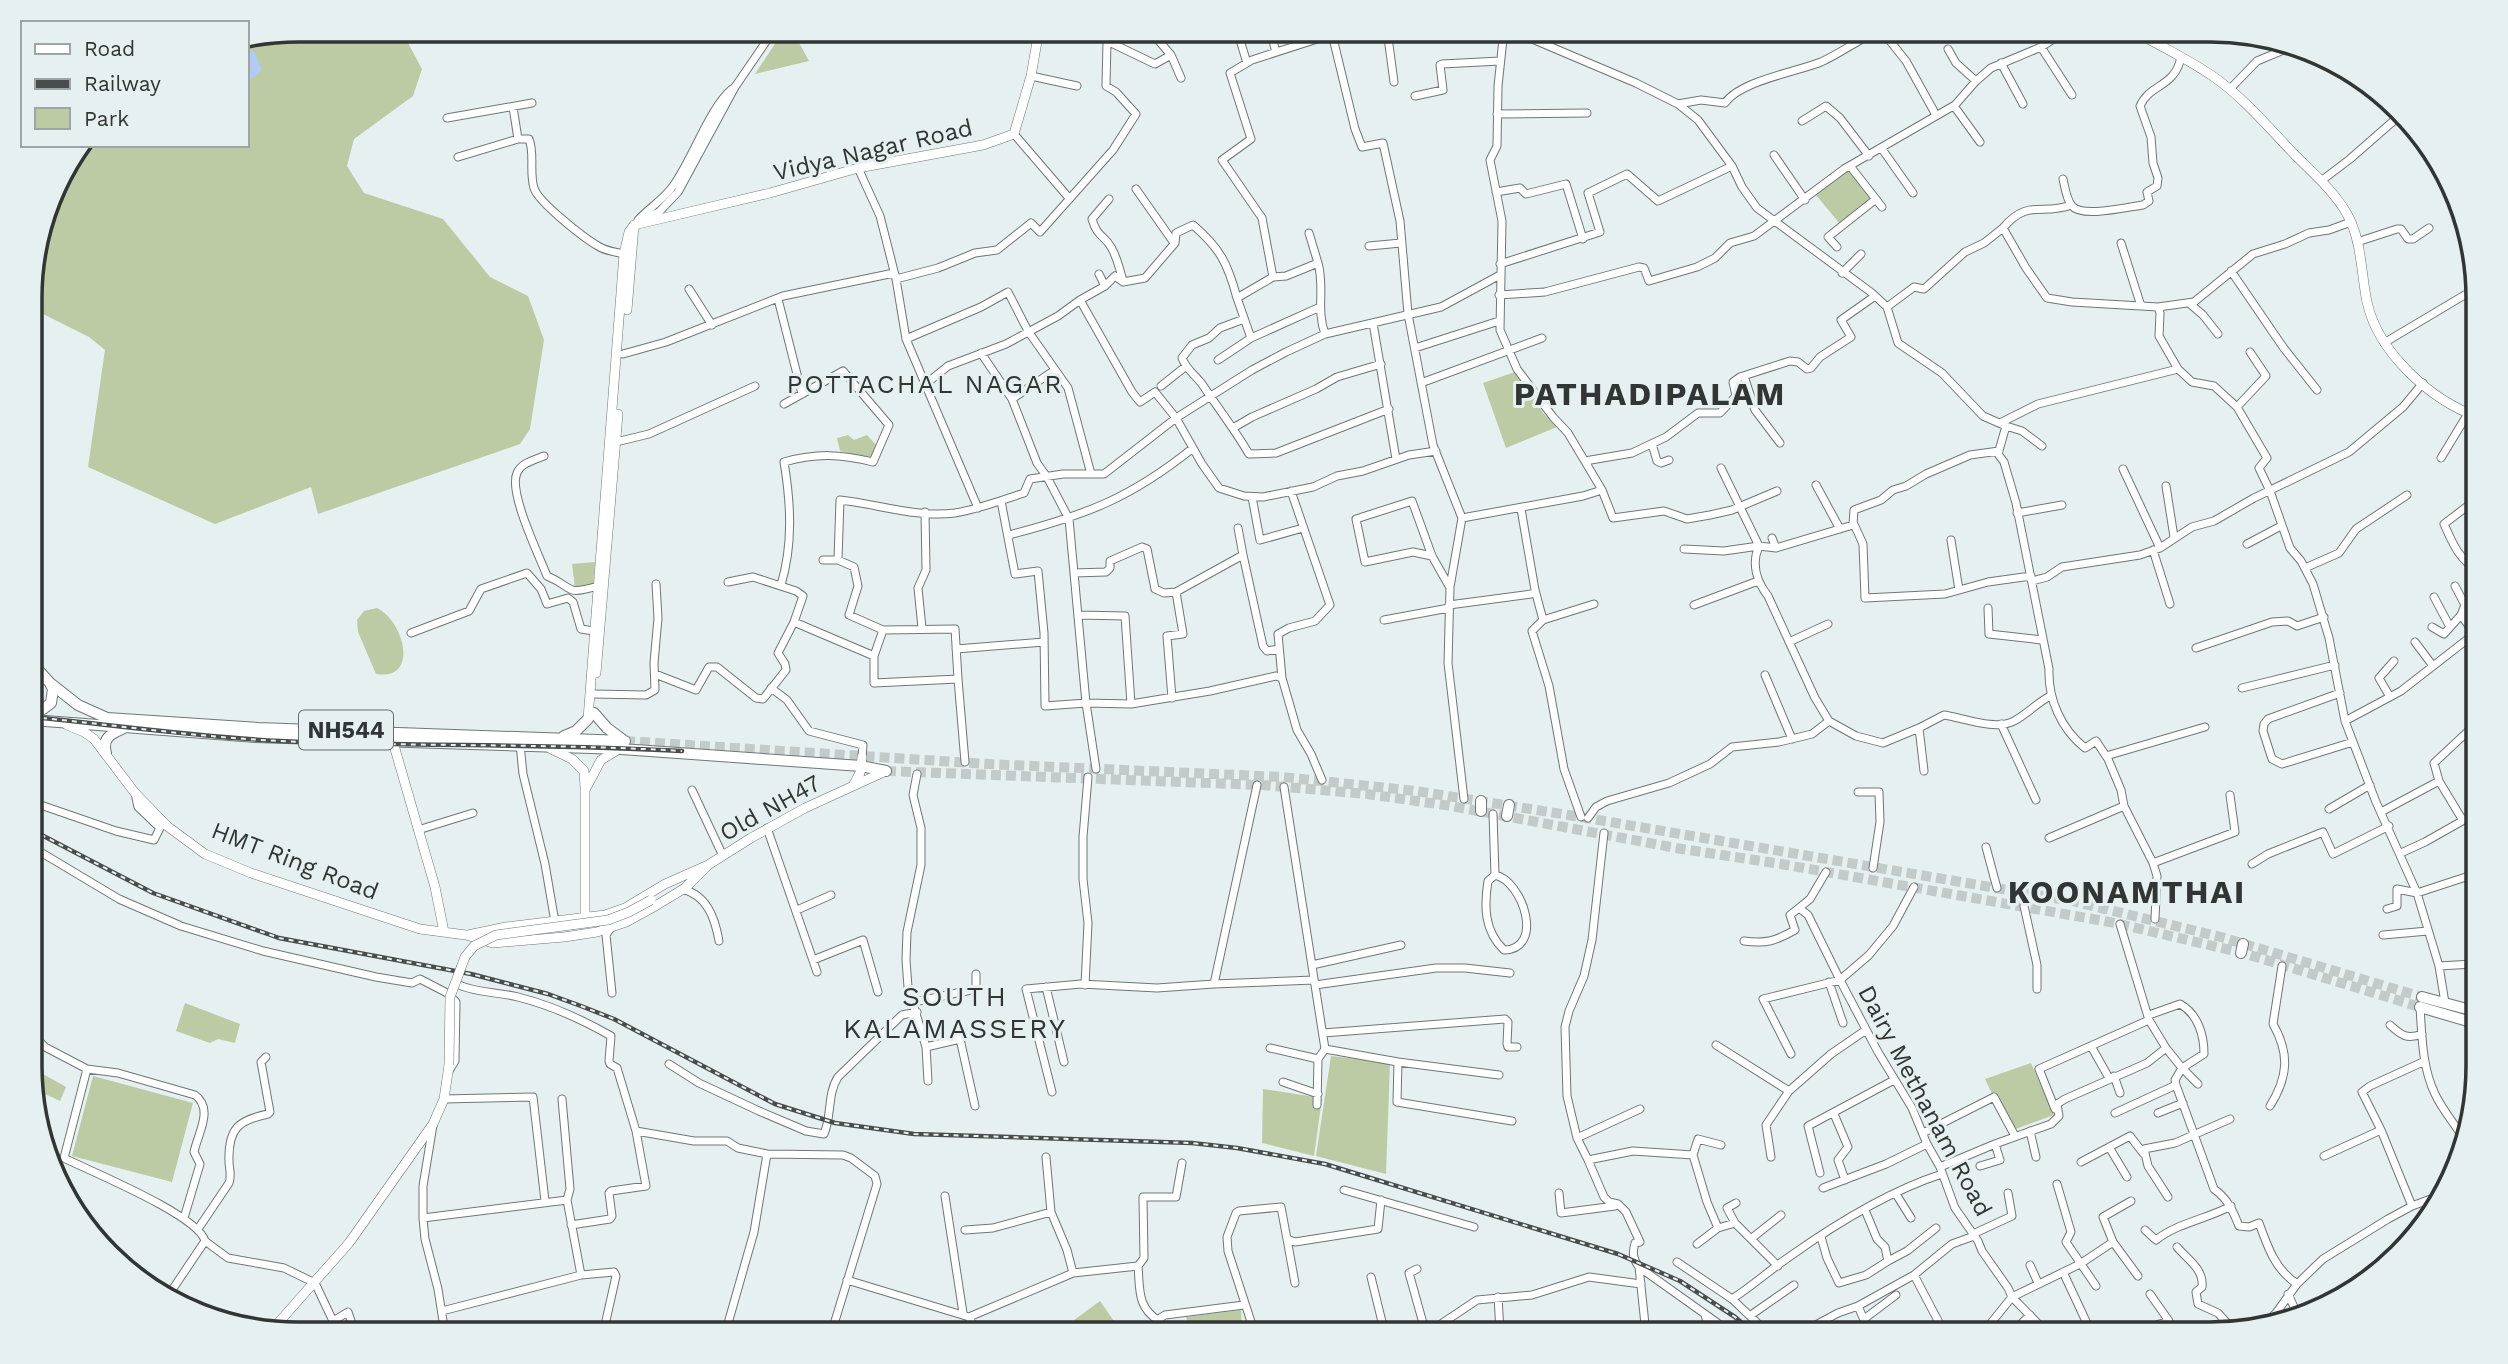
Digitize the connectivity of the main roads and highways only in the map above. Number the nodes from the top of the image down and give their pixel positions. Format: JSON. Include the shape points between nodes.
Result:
{"nodes":[{"id":1,"x":1037,"y":42,"type":"edge"},
{"id":2,"x":2153,"y":42,"type":"edge"},
{"id":3,"x":630,"y":239,"type":"junction"},
{"id":4,"x":2466,"y":411,"type":"edge"},
{"id":5,"x":42,"y":674,"type":"edge"},
{"id":6,"x":50,"y":683,"type":"junction"},
{"id":7,"x":42,"y":708,"type":"edge"},
{"id":8,"x":591,"y":716,"type":"junction"},
{"id":9,"x":42,"y":721,"type":"edge"},
{"id":10,"x":60,"y":723,"type":"junction"},
{"id":11,"x":124,"y":728,"type":"junction"},
{"id":12,"x":269,"y":733,"type":"junction"},
{"id":13,"x":558,"y":738,"type":"junction"},
{"id":14,"x":393,"y":742,"type":"junction"},
{"id":15,"x":593,"y":743,"type":"junction"},
{"id":16,"x":543,"y":745,"type":"junction"},
{"id":17,"x":623,"y":745,"type":"junction"},
{"id":18,"x":106,"y":753,"type":"junction"},
{"id":19,"x":862,"y":762,"type":"junction"},
{"id":20,"x":886,"y":771,"type":"joint"},
{"id":21,"x":853,"y":785,"type":"junction"},
{"id":22,"x":585,"y":790,"type":"junction"},
{"id":23,"x":708,"y":865,"type":"junction"},
{"id":24,"x":678,"y":878,"type":"junction"},
{"id":25,"x":665,"y":884,"type":"junction"},
{"id":26,"x":683,"y":889,"type":"junction"},
{"id":27,"x":672,"y":896,"type":"junction"},
{"id":28,"x":651,"y":900,"type":"junction"},
{"id":29,"x":585,"y":918,"type":"junction"},
{"id":30,"x":444,"y":932,"type":"junction"},
{"id":31,"x":584,"y":934,"type":"junction"},
{"id":32,"x":466,"y":935,"type":"junction"},
{"id":33,"x":2466,"y":1009,"type":"edge"},
{"id":34,"x":2466,"y":1019,"type":"edge"},
{"id":35,"x":282,"y":1321,"type":"edge"}],
"edges":[{"from":1,"to":3,"type":"main road","name":"Vidya Nagar Road","via":[[1014,134],[634,225]]},
{"from":2,"to":4,"type":"main road","via":[[2230,89],[2334,195],[2351,222],[2367,302],[2384,343],[2423,383]]},
{"from":3,"to":8,"type":"main road"},
{"from":3,"to":8,"type":"main road","via":[[624,254]]},
{"from":5,"to":6,"type":"highway"},
{"from":6,"to":7,"type":"highway","via":[[51,703]]},
{"from":6,"to":12,"type":"highway","number":"NH544","via":[[84,709],[107,718]]},
{"from":8,"to":13,"type":"highway","via":[[576,731]]},
{"from":8,"to":17,"type":"highway"},
{"from":9,"to":10,"type":"highway"},
{"from":10,"to":11,"type":"highway"},
{"from":10,"to":18,"type":"main road","name":"HMT Ring Road","via":[[84,732]]},
{"from":11,"to":12,"type":"highway","number":"NH544"},
{"from":11,"to":18,"type":"highway","via":[[107,738]]},
{"from":12,"to":13,"type":"highway","number":"NH544"},
{"from":12,"to":14,"type":"highway","number":"NH544"},
{"from":13,"to":15,"type":"highway","number":"NH544"},
{"from":14,"to":16,"type":"highway","number":"NH544"},
{"from":14,"to":30,"type":"main road"},
{"from":15,"to":16,"type":"highway","number":"NH544"},
{"from":15,"to":17,"type":"highway"},
{"from":16,"to":22,"type":"main road","via":[[572,759],[584,771]]},
{"from":17,"to":19,"type":"highway"},
{"from":17,"to":22,"type":"main road","via":[[601,760]]},
{"from":18,"to":30,"type":"main road","name":"HMT Ring Road","via":[[167,827],[205,854],[420,929]]},
{"from":19,"to":20,"type":"highway"},
{"from":19,"to":21,"type":"main road"},
{"from":20,"to":21,"type":"main road","name":"Old NH47"},
{"from":21,"to":23,"type":"main road","name":"Old NH47","via":[[767,828]]},
{"from":22,"to":29,"type":"main road"},
{"from":23,"to":24,"type":"main road","name":"Old NH47"},
{"from":23,"to":26,"type":"main road","name":"Old NH47"},
{"from":24,"to":25,"type":"main road","name":"Old NH47"},
{"from":24,"to":26,"type":"main road"},
{"from":25,"to":28,"type":"main road"},
{"from":25,"to":29,"type":"main road","name":"Old NH47","via":[[625,908]]},
{"from":26,"to":27,"type":"main road","name":"Old NH47"},
{"from":27,"to":28,"type":"main road"},
{"from":27,"to":31,"type":"main road","name":"Old NH47","via":[[626,922]]},
{"from":28,"to":35,"type":"main road","bridge":true,"via":[[608,920],[496,935],[479,942],[465,957],[450,997],[449,1068],[444,1099],[433,1124],[349,1243]]},
{"from":29,"to":31,"type":"main road"},
{"from":29,"to":32,"type":"main road","name":"HMT Ring Road"},
{"from":30,"to":32,"type":"main road","name":"HMT Ring Road"},
{"from":31,"to":32,"type":"main road","name":"HMT Ring Road","via":[[493,943]]},
{"from":33,"to":34,"type":"highway","via":[[2421,1002]]}]}
